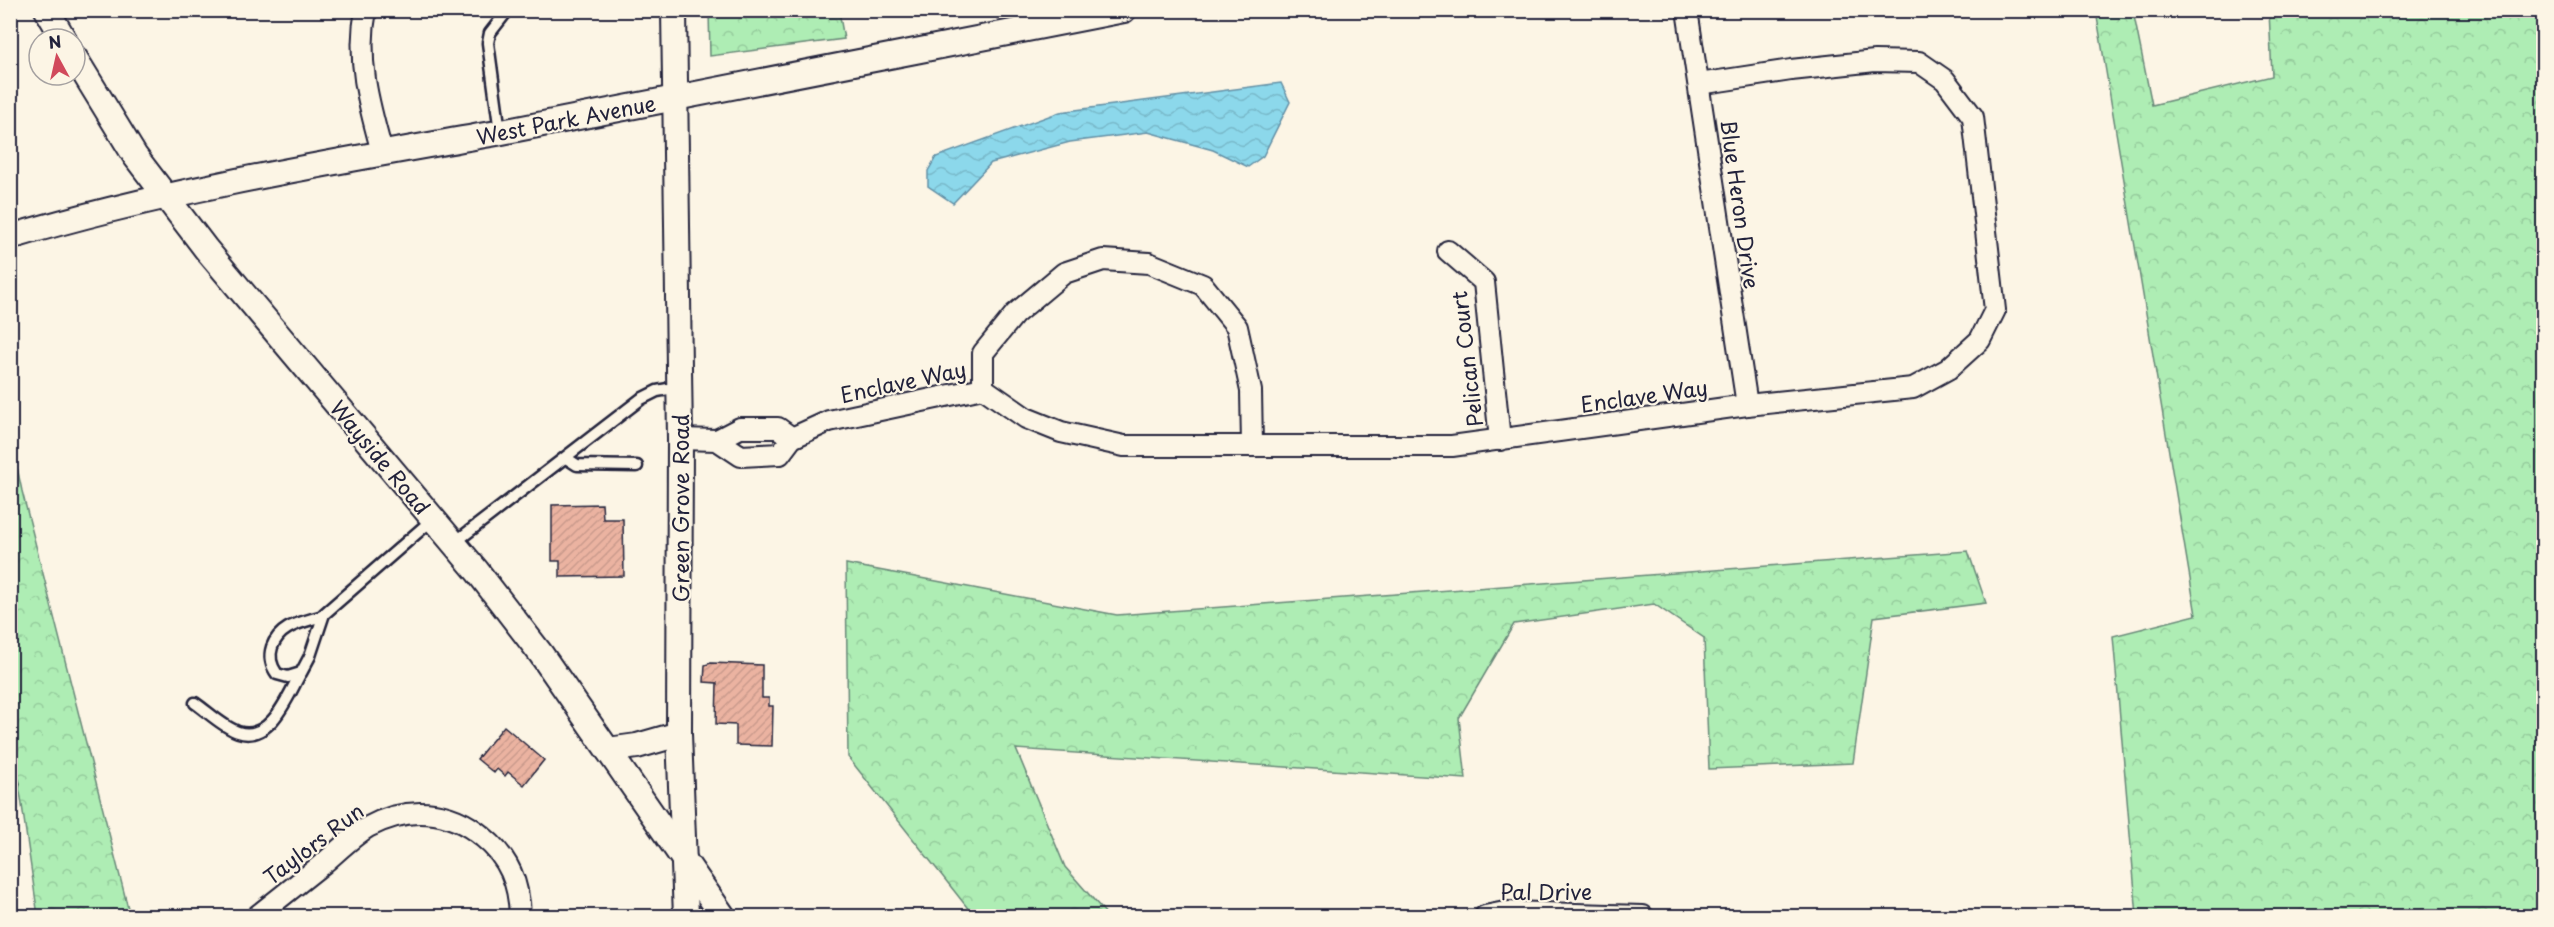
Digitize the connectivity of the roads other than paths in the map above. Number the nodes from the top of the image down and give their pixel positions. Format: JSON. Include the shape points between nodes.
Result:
{"nodes":[{"id":1,"x":47,"y":10,"type":"edge"},
{"id":2,"x":366,"y":10,"type":"edge"},
{"id":3,"x":508,"y":10,"type":"edge"},
{"id":4,"x":674,"y":10,"type":"edge"},
{"id":5,"x":1124,"y":10,"type":"edge"},
{"id":6,"x":1687,"y":10,"type":"edge"},
{"id":7,"x":57,"y":27,"type":"edge"},
{"id":8,"x":87,"y":78,"type":"edge"},
{"id":9,"x":1699,"y":84,"type":"junction"},
{"id":10,"x":675,"y":99,"type":"junction"},
{"id":11,"x":500,"y":132,"type":"junction"},
{"id":12,"x":382,"y":152,"type":"junction"},
{"id":13,"x":165,"y":196,"type":"junction"},
{"id":14,"x":10,"y":237,"type":"edge"},
{"id":15,"x":1448,"y":251,"type":"dead end"},
{"id":16,"x":679,"y":387,"type":"junction"},
{"id":17,"x":983,"y":388,"type":"junction"},
{"id":18,"x":1747,"y":405,"type":"junction"},
{"id":19,"x":792,"y":438,"type":"junction"},
{"id":20,"x":680,"y":439,"type":"junction"},
{"id":21,"x":717,"y":440,"type":"junction"},
{"id":22,"x":1500,"y":440,"type":"junction"},
{"id":23,"x":1252,"y":445,"type":"junction"},
{"id":24,"x":566,"y":458,"type":"junction"},
{"id":25,"x":637,"y":466,"type":"dead end"},
{"id":26,"x":434,"y":519,"type":"junction"},
{"id":27,"x":454,"y":543,"type":"junction"},
{"id":28,"x":324,"y":614,"type":"junction"},
{"id":29,"x":300,"y":674,"type":"junction"},
{"id":30,"x":195,"y":703,"type":"dead end"},
{"id":31,"x":680,"y":734,"type":"junction"},
{"id":32,"x":608,"y":750,"type":"junction"},
{"id":33,"x":10,"y":774,"type":"edge"},
{"id":34,"x":10,"y":793,"type":"edge"},
{"id":35,"x":684,"y":860,"type":"junction"},
{"id":36,"x":257,"y":916,"type":"edge"},
{"id":37,"x":520,"y":916,"type":"edge"},
{"id":38,"x":686,"y":916,"type":"edge"},
{"id":39,"x":723,"y":916,"type":"edge"},
{"id":40,"x":1485,"y":916,"type":"edge"},
{"id":41,"x":1643,"y":916,"type":"edge"}],
"edges":[{"from":1,"to":7,"type":"street"},
{"from":2,"to":12,"type":"street","via":[[363,78]]},
{"from":3,"to":11,"type":"lane","via":[[490,33],[488,43]]},
{"from":4,"to":10,"type":"street","name":"Green Grove Road"},
{"from":5,"to":10,"type":"street","name":"West Park Avenue"},
{"from":6,"to":9,"type":"street","name":"Blue Heron Drive"},
{"from":8,"to":13,"type":"street","name":"Wayside Road","via":[[135,156]]},
{"from":9,"to":18,"type":"street","name":"Blue Heron Drive"},
{"from":9,"to":18,"type":"street","name":"Enclave Way","via":[[1863,62],[1919,62],[1944,81],[1973,117],[1995,310],[1980,340],[1948,369],[1913,388]]},
{"from":10,"to":11,"type":"street","name":"West Park Avenue"},
{"from":10,"to":16,"type":"street","name":"Green Grove Road"},
{"from":11,"to":12,"type":"street","name":"West Park Avenue"},
{"from":12,"to":13,"type":"street","name":"West Park Avenue"},
{"from":13,"to":14,"type":"street","name":"West Park Avenue"},
{"from":13,"to":26,"type":"street","name":"Wayside Road"},
{"from":15,"to":22,"type":"street","name":"Pelican Court","via":[[1484,282]]},
{"from":16,"to":20,"type":"street","name":"Green Grove Road"},
{"from":16,"to":24,"type":"lane","via":[[641,399]]},
{"from":17,"to":19,"type":"street","name":"Enclave Way","via":[[829,421]]},
{"from":17,"to":23,"type":"street","name":"Enclave Way","via":[[1026,418],[1061,432],[1124,446]]},
{"from":17,"to":23,"type":"street","via":[[983,353],[1015,314],[1064,273],[1103,260],[1149,263],[1203,285],[1237,327],[1251,392]]},
{"from":18,"to":22,"type":"street","name":"Enclave Way"},
{"from":19,"to":21,"type":"street","via":[[778,428],[740,428]]},
{"from":19,"to":21,"type":"street","name":"Enclave Way","via":[[780,454],[741,456]]},
{"from":20,"to":21,"type":"street"},
{"from":20,"to":31,"type":"street","name":"Green Grove Road"},
{"from":22,"to":23,"type":"street","name":"Enclave Way","via":[[1452,446]]},
{"from":24,"to":25,"type":"lane","via":[[577,465]]},
{"from":24,"to":27,"type":"lane"},
{"from":26,"to":27,"type":"street","name":"Wayside Road"},
{"from":26,"to":28,"type":"lane"},
{"from":27,"to":32,"type":"street","name":"Wayside Road","via":[[541,654]]},
{"from":28,"to":29,"type":"lane"},
{"from":28,"to":29,"type":"lane","via":[[289,626],[274,641],[270,656],[277,674]]},
{"from":29,"to":30,"type":"lane","via":[[270,724],[254,733],[231,729]]},
{"from":31,"to":32,"type":"street"},
{"from":31,"to":35,"type":"street","name":"Green Grove Road"},
{"from":32,"to":35,"type":"street","name":"Wayside Road"},
{"from":33,"to":34,"type":"lane"},
{"from":35,"to":38,"type":"street","name":"Green Grove Road"},
{"from":35,"to":39,"type":"street","name":"Wayside Road"},
{"from":36,"to":37,"type":"street","name":"Taylors Run","via":[[367,828],[415,812],[445,814],[469,825],[490,843],[517,882]]},
{"from":40,"to":41,"type":"street","name":"Pal Drive","via":[[1505,912]]}]}
